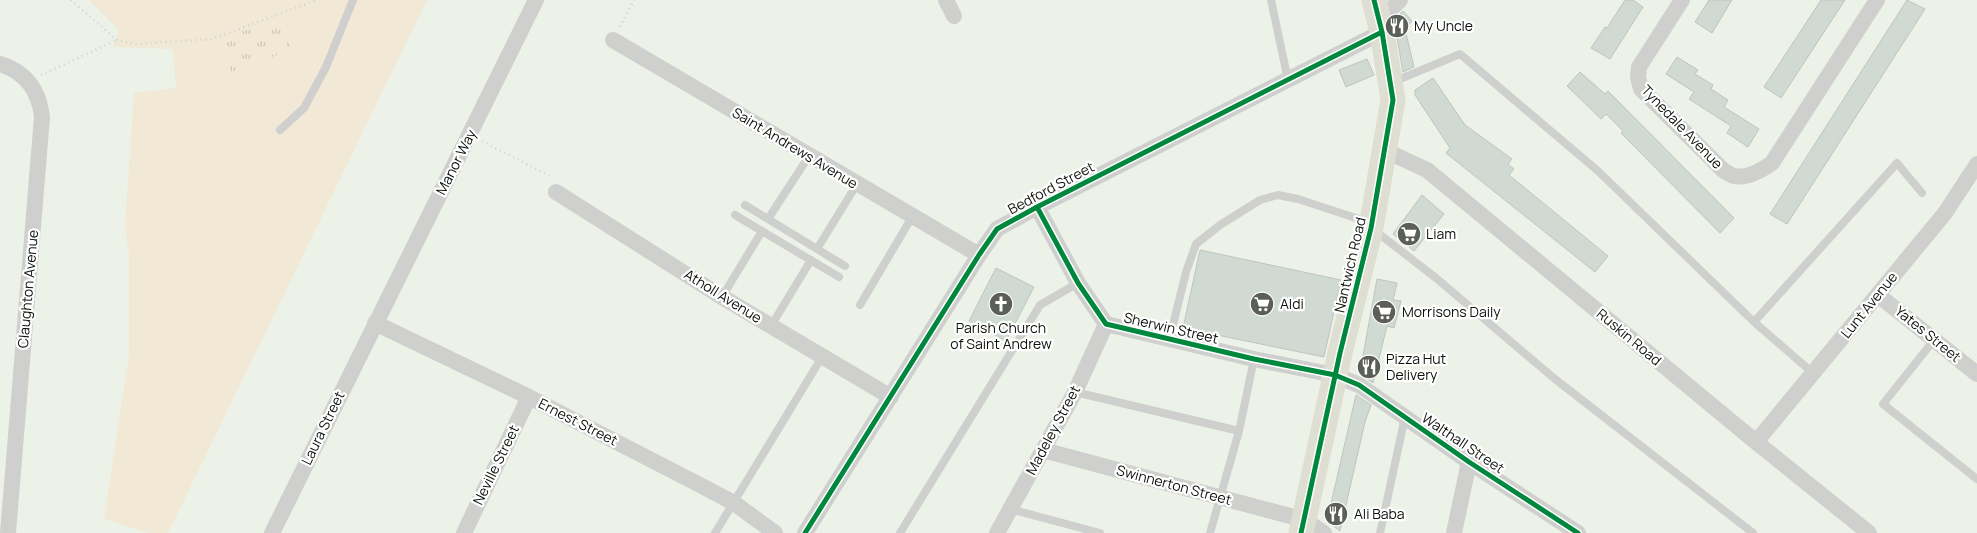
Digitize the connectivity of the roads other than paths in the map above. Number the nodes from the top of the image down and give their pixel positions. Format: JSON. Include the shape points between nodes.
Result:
{"nodes":[{"id":1,"x":353,"y":0,"type":"edge"},
{"id":2,"x":536,"y":0,"type":"edge"},
{"id":3,"x":946,"y":0,"type":"edge"},
{"id":4,"x":1271,"y":0,"type":"edge"},
{"id":5,"x":1400,"y":0,"type":"edge"},
{"id":6,"x":1682,"y":0,"type":"edge"},
{"id":7,"x":1877,"y":0,"type":"edge"},
{"id":8,"x":954,"y":16,"type":"dead end"},
{"id":9,"x":1378,"y":18,"type":"edge"},
{"id":10,"x":613,"y":40,"type":"road end"},
{"id":11,"x":0,"y":64,"type":"edge"},
{"id":12,"x":1288,"y":80,"type":"junction"},
{"id":13,"x":1390,"y":83,"type":"junction"},
{"id":14,"x":280,"y":130,"type":"dead end"},
{"id":15,"x":1384,"y":150,"type":"junction"},
{"id":16,"x":809,"y":156,"type":"junction"},
{"id":17,"x":1977,"y":164,"type":"edge"},
{"id":18,"x":857,"y":184,"type":"junction"},
{"id":19,"x":556,"y":192,"type":"road end"},
{"id":20,"x":1922,"y":193,"type":"dead end"},
{"id":21,"x":745,"y":205,"type":"dead end"},
{"id":22,"x":1037,"y":207,"type":"junction"},
{"id":23,"x":735,"y":214,"type":"dead end"},
{"id":24,"x":912,"y":217,"type":"junction"},
{"id":25,"x":768,"y":219,"type":"junction"},
{"id":26,"x":1372,"y":226,"type":"junction"},
{"id":27,"x":762,"y":231,"type":"junction"},
{"id":28,"x":817,"y":249,"type":"junction"},
{"id":29,"x":979,"y":255,"type":"junction"},
{"id":30,"x":811,"y":260,"type":"junction"},
{"id":31,"x":845,"y":266,"type":"dead end"},
{"id":32,"x":838,"y":277,"type":"dead end"},
{"id":33,"x":1078,"y":283,"type":"junction"},
{"id":34,"x":1878,"y":295,"type":"junction"},
{"id":35,"x":722,"y":296,"type":"junction"},
{"id":36,"x":860,"y":305,"type":"dead end"},
{"id":37,"x":1754,"y":322,"type":"junction"},
{"id":38,"x":375,"y":323,"type":"junction"},
{"id":39,"x":1106,"y":324,"type":"junction"},
{"id":40,"x":1174,"y":325,"type":"dead end"},
{"id":41,"x":771,"y":326,"type":"junction"},
{"id":42,"x":1934,"y":340,"type":"junction"},
{"id":43,"x":822,"y":357,"type":"junction"},
{"id":44,"x":1254,"y":358,"type":"junction"},
{"id":45,"x":1813,"y":374,"type":"junction"},
{"id":46,"x":1977,"y":374,"type":"edge"},
{"id":47,"x":1335,"y":375,"type":"junction"},
{"id":48,"x":1075,"y":392,"type":"junction"},
{"id":49,"x":529,"y":397,"type":"junction"},
{"id":50,"x":891,"y":397,"type":"junction"},
{"id":51,"x":1405,"y":416,"type":"junction"},
{"id":52,"x":1239,"y":431,"type":"junction"},
{"id":53,"x":1756,"y":442,"type":"junction"},
{"id":54,"x":1043,"y":450,"type":"junction"},
{"id":55,"x":1469,"y":462,"type":"junction"},
{"id":56,"x":6,"y":477,"type":"edge"},
{"id":57,"x":1977,"y":479,"type":"edge"},
{"id":58,"x":1221,"y":498,"type":"junction"},
{"id":59,"x":734,"y":503,"type":"junction"},
{"id":60,"x":1010,"y":509,"type":"junction"},
{"id":61,"x":1310,"y":529,"type":"edge"},
{"id":62,"x":1863,"y":531,"type":"edge"},
{"id":63,"x":8,"y":533,"type":"edge"},
{"id":64,"x":272,"y":533,"type":"edge"},
{"id":65,"x":464,"y":533,"type":"edge"},
{"id":66,"x":715,"y":533,"type":"edge"},
{"id":67,"x":775,"y":533,"type":"edge"},
{"id":68,"x":805,"y":533,"type":"edge"},
{"id":69,"x":900,"y":533,"type":"edge"},
{"id":70,"x":997,"y":533,"type":"edge"},
{"id":71,"x":1100,"y":533,"type":"edge"},
{"id":72,"x":1210,"y":533,"type":"edge"},
{"id":73,"x":1380,"y":533,"type":"edge"},
{"id":74,"x":1454,"y":533,"type":"edge"},
{"id":75,"x":1578,"y":533,"type":"edge"},
{"id":76,"x":1753,"y":533,"type":"edge"}],
"edges":[{"from":1,"to":14,"type":"lane","via":[[326,68],[304,108]]},
{"from":2,"to":38,"type":"street","name":"Manor Way"},
{"from":3,"to":8,"type":"street"},
{"from":4,"to":12,"type":"lane"},
{"from":5,"to":9,"type":"street","name":"Bedford Street"},
{"from":6,"to":7,"type":"street","name":"Tynedale Avenue","via":[[1639,67],[1641,89],[1723,170],[1734,176],[1754,173],[1772,163]]},
{"from":9,"to":12,"type":"street","name":"Bedford Street"},
{"from":9,"to":13,"type":"main road","name":"Nantwich Road"},
{"from":10,"to":16,"type":"street","name":"Saint Andrews Avenue"},
{"from":11,"to":56,"type":"street","name":"Claughton Avenue","via":[[15,70],[28,81],[38,98],[42,117]]},
{"from":12,"to":22,"type":"street","name":"Bedford Street"},
{"from":13,"to":15,"type":"main road","name":"Nantwich Road","via":[[1393,100]]},
{"from":13,"to":37,"type":"lane","via":[[1460,54],[1598,171]]},
{"from":15,"to":26,"type":"main road","name":"Nantwich Road"},
{"from":15,"to":53,"type":"street","name":"Ruskin Road","via":[[1427,170]]},
{"from":16,"to":18,"type":"street","name":"Saint Andrews Avenue"},
{"from":16,"to":25,"type":"lane"},
{"from":17,"to":34,"type":"street","name":"Lunt Avenue","via":[[1945,213]]},
{"from":18,"to":24,"type":"street","name":"Saint Andrews Avenue"},
{"from":18,"to":28,"type":"lane"},
{"from":19,"to":35,"type":"street","name":"Atholl Avenue"},
{"from":20,"to":37,"type":"lane","via":[[1897,163]]},
{"from":21,"to":25,"type":"lane"},
{"from":22,"to":29,"type":"street","name":"Bedford Street","via":[[998,229]]},
{"from":22,"to":33,"type":"street","name":"Sherwin Street"},
{"from":23,"to":27,"type":"lane"},
{"from":24,"to":29,"type":"street","name":"Saint Andrews Avenue"},
{"from":24,"to":36,"type":"lane"},
{"from":25,"to":28,"type":"lane"},
{"from":26,"to":40,"type":"lane","via":[[1291,197],[1278,195],[1260,200],[1196,244]]},
{"from":26,"to":47,"type":"main road","name":"Nantwich Road"},
{"from":26,"to":76,"type":"lane","via":[[1555,379]]},
{"from":27,"to":30,"type":"lane"},
{"from":27,"to":35,"type":"lane"},
{"from":28,"to":31,"type":"lane"},
{"from":29,"to":50,"type":"street","name":"Bedford Street"},
{"from":30,"to":32,"type":"lane"},
{"from":30,"to":41,"type":"lane"},
{"from":33,"to":39,"type":"street","name":"Sherwin Street"},
{"from":33,"to":69,"type":"lane","via":[[1040,306]]},
{"from":34,"to":42,"type":"street","name":"Yates Street"},
{"from":34,"to":45,"type":"street","name":"Lunt Avenue"},
{"from":35,"to":41,"type":"street","name":"Atholl Avenue"},
{"from":37,"to":45,"type":"lane"},
{"from":38,"to":49,"type":"street","name":"Ernest Street"},
{"from":38,"to":64,"type":"street","name":"Laura Street"},
{"from":39,"to":44,"type":"street","name":"Sherwin Street"},
{"from":39,"to":48,"type":"street","name":"Madeley Street"},
{"from":41,"to":43,"type":"street","name":"Atholl Avenue"},
{"from":42,"to":46,"type":"street","name":"Yates Street"},
{"from":42,"to":57,"type":"lane","via":[[1883,404]]},
{"from":43,"to":50,"type":"street","name":"Atholl Avenue"},
{"from":43,"to":59,"type":"lane"},
{"from":44,"to":47,"type":"street","name":"Sherwin Street"},
{"from":44,"to":52,"type":"lane"},
{"from":45,"to":53,"type":"street","name":"Lunt Avenue"},
{"from":47,"to":51,"type":"street","name":"Walthall Street","via":[[1359,384]]},
{"from":47,"to":61,"type":"main road","name":"Nantwich Road"},
{"from":48,"to":52,"type":"lane"},
{"from":48,"to":54,"type":"street","name":"Madeley Street"},
{"from":49,"to":59,"type":"street","name":"Ernest Street"},
{"from":49,"to":65,"type":"street","name":"Neville Street"},
{"from":50,"to":68,"type":"street","name":"Bedford Street"},
{"from":51,"to":55,"type":"street","name":"Walthall Street"},
{"from":51,"to":73,"type":"lane"},
{"from":52,"to":58,"type":"lane"},
{"from":53,"to":62,"type":"street","name":"Ruskin Road"},
{"from":54,"to":58,"type":"street","name":"Swinnerton Street"},
{"from":54,"to":60,"type":"street","name":"Madeley Street"},
{"from":55,"to":74,"type":"street"},
{"from":55,"to":75,"type":"street","name":"Walthall Street"},
{"from":56,"to":63,"type":"street","name":"Claughton Avenue"},
{"from":58,"to":61,"type":"street","name":"Swinnerton Street"},
{"from":58,"to":72,"type":"lane"},
{"from":59,"to":66,"type":"lane"},
{"from":59,"to":67,"type":"street","name":"Ernest Street"},
{"from":60,"to":70,"type":"street","name":"Madeley Street"},
{"from":60,"to":71,"type":"lane"}]}
